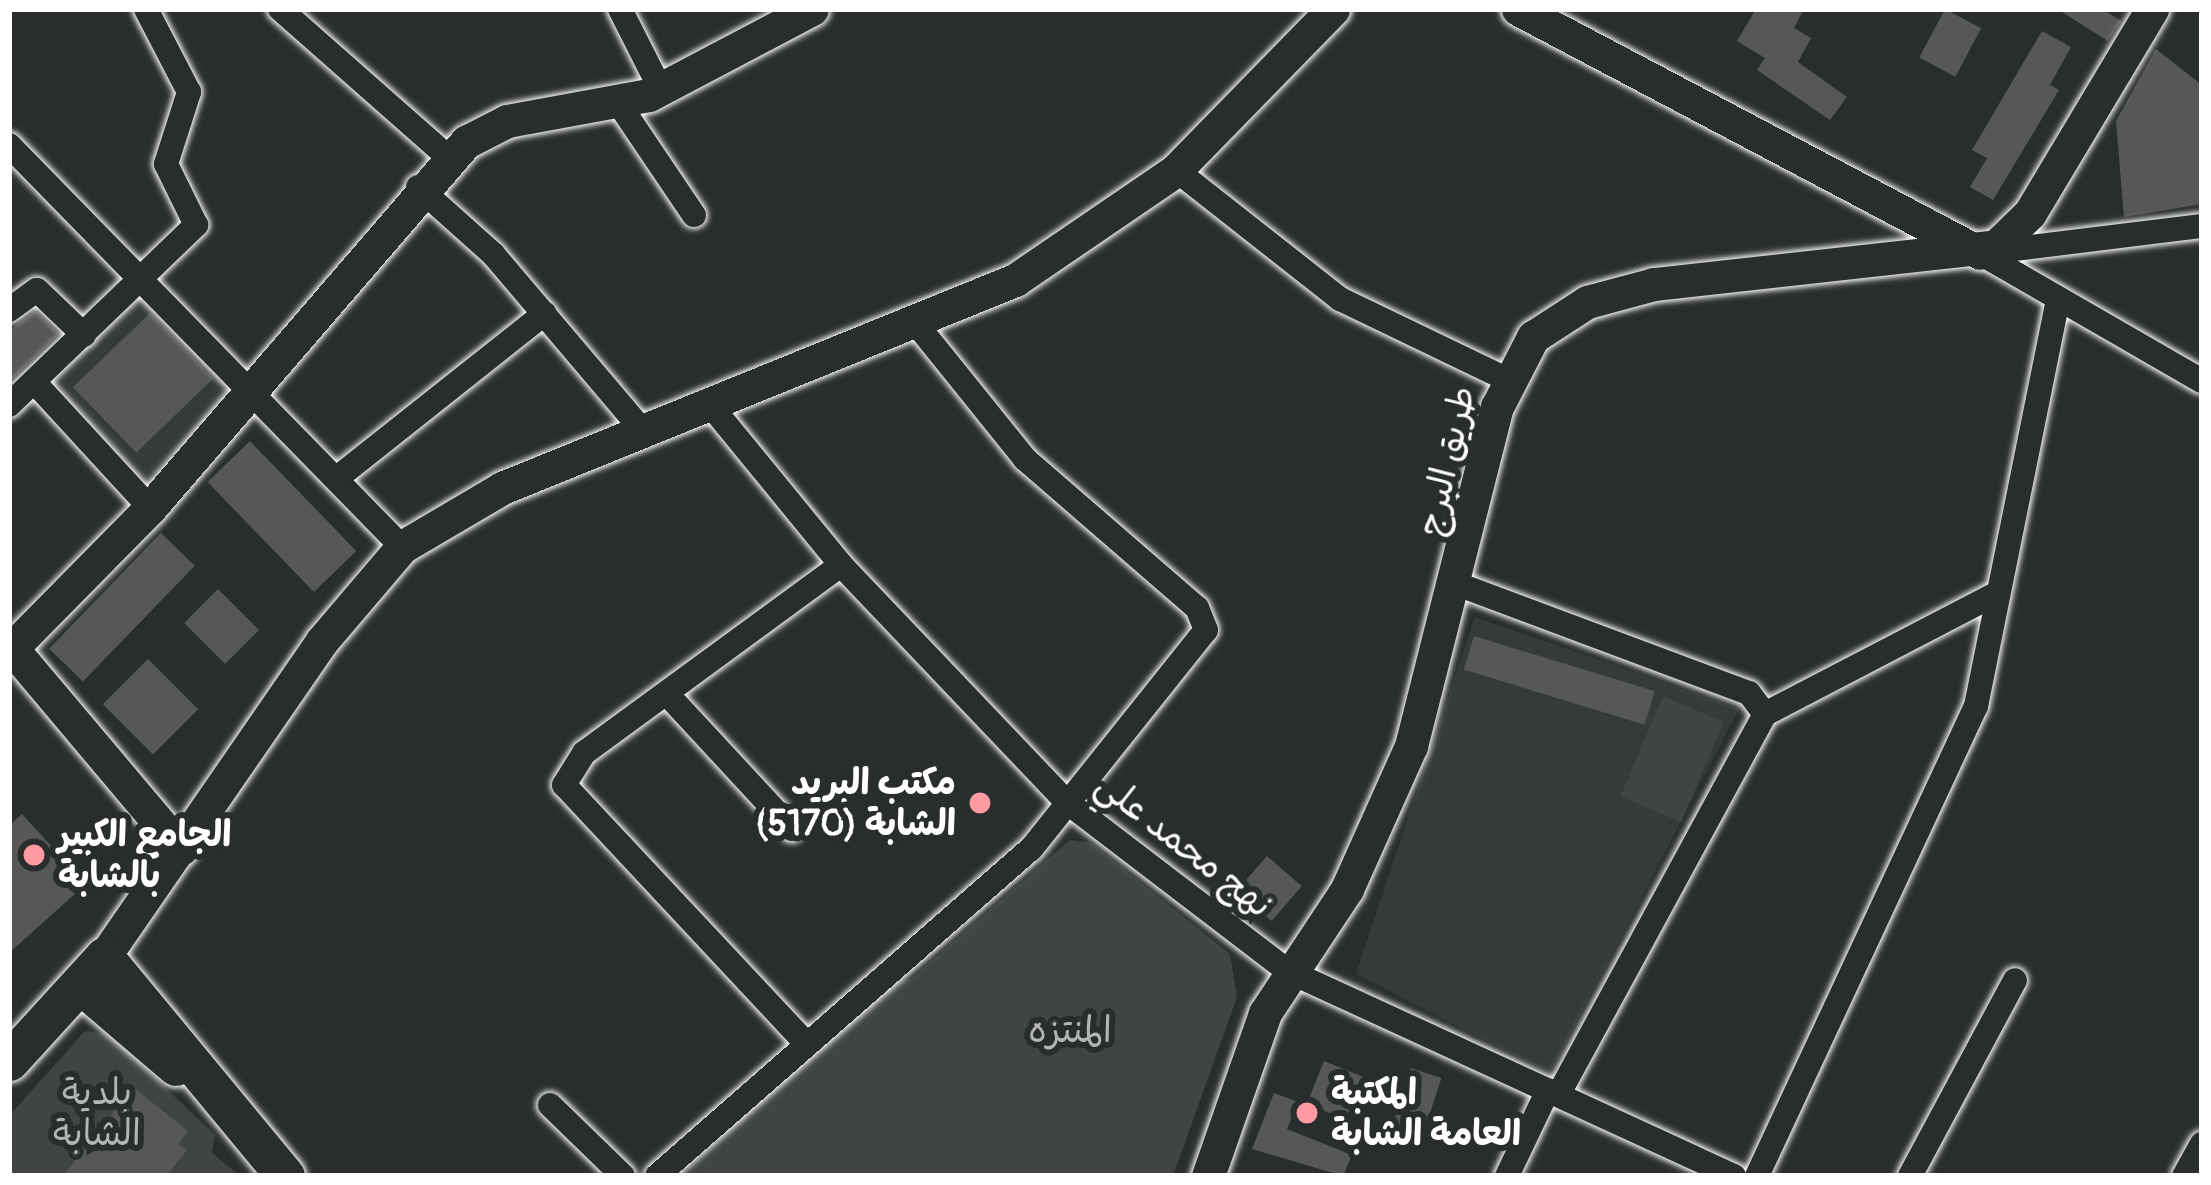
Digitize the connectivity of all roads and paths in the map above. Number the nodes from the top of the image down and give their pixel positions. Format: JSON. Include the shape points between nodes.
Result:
{"nodes":[{"id":1,"x":146,"y":9,"type":"edge"},
{"id":2,"x":280,"y":9,"type":"edge"},
{"id":3,"x":620,"y":9,"type":"edge"},
{"id":4,"x":812,"y":9,"type":"edge"},
{"id":5,"x":1333,"y":9,"type":"edge"},
{"id":6,"x":1518,"y":9,"type":"edge"},
{"id":7,"x":2150,"y":10,"type":"edge"},
{"id":8,"x":661,"y":90,"type":"junction"},
{"id":9,"x":619,"y":104,"type":"junction"},
{"id":10,"x":9,"y":145,"type":"edge"},
{"id":11,"x":448,"y":157,"type":"junction"},
{"id":12,"x":1176,"y":170,"type":"junction"},
{"id":13,"x":418,"y":188,"type":"junction"},
{"id":14,"x":694,"y":215,"type":"dead end"},
{"id":15,"x":2202,"y":226,"type":"edge"},
{"id":16,"x":1980,"y":254,"type":"junction"},
{"id":17,"x":140,"y":283,"type":"junction"},
{"id":18,"x":2058,"y":300,"type":"junction"},
{"id":19,"x":9,"y":310,"type":"edge"},
{"id":20,"x":545,"y":313,"type":"junction"},
{"id":21,"x":919,"y":327,"type":"junction"},
{"id":22,"x":84,"y":335,"type":"junction"},
{"id":23,"x":1506,"y":379,"type":"junction"},
{"id":24,"x":2202,"y":381,"type":"edge"},
{"id":25,"x":37,"y":385,"type":"junction"},
{"id":26,"x":250,"y":394,"type":"junction"},
{"id":27,"x":9,"y":405,"type":"edge"},
{"id":28,"x":712,"y":406,"type":"junction"},
{"id":29,"x":642,"y":430,"type":"junction"},
{"id":30,"x":337,"y":478,"type":"junction"},
{"id":31,"x":150,"y":508,"type":"junction"},
{"id":32,"x":402,"y":547,"type":"junction"},
{"id":33,"x":842,"y":565,"type":"junction"},
{"id":34,"x":1457,"y":584,"type":"junction"},
{"id":35,"x":1997,"y":593,"type":"junction"},
{"id":36,"x":10,"y":648,"type":"edge"},
{"id":37,"x":667,"y":694,"type":"junction"},
{"id":38,"x":1765,"y":714,"type":"junction"},
{"id":39,"x":1068,"y":803,"type":"junction"},
{"id":40,"x":792,"y":830,"type":"dead end"},
{"id":41,"x":182,"y":849,"type":"junction"},
{"id":42,"x":92,"y":970,"type":"junction"},
{"id":43,"x":1288,"y":970,"type":"junction"},
{"id":44,"x":2015,"y":980,"type":"dead end"},
{"id":45,"x":802,"y":1040,"type":"junction"},
{"id":46,"x":9,"y":1061,"type":"edge"},
{"id":47,"x":1554,"y":1092,"type":"junction"},
{"id":48,"x":550,"y":1105,"type":"dead end"},
{"id":49,"x":2202,"y":1144,"type":"edge"},
{"id":50,"x":1680,"y":1151,"type":"junction"},
{"id":51,"x":285,"y":1176,"type":"edge"},
{"id":52,"x":623,"y":1176,"type":"edge"},
{"id":53,"x":657,"y":1176,"type":"edge"},
{"id":54,"x":1208,"y":1176,"type":"edge"},
{"id":55,"x":1507,"y":1176,"type":"edge"},
{"id":56,"x":1668,"y":1176,"type":"edge"},
{"id":57,"x":1734,"y":1176,"type":"edge"},
{"id":58,"x":1757,"y":1176,"type":"edge"},
{"id":59,"x":1910,"y":1176,"type":"edge"},
{"id":60,"x":2184,"y":1176,"type":"edge"}],
"edges":[{"from":1,"to":17,"type":"street","via":[[189,92],[166,164],[196,225]]},
{"from":2,"to":11,"type":"street"},
{"from":3,"to":8,"type":"street"},
{"from":4,"to":8,"type":"street"},
{"from":5,"to":12,"type":"street"},
{"from":6,"to":16,"type":"street"},
{"from":7,"to":16,"type":"street","via":[[2030,213]]},
{"from":8,"to":9,"type":"street"},
{"from":9,"to":11,"type":"street","via":[[507,121]]},
{"from":9,"to":14,"type":"street"},
{"from":10,"to":17,"type":"street"},
{"from":11,"to":13,"type":"street"},
{"from":12,"to":21,"type":"street","via":[[1061,252]]},
{"from":12,"to":23,"type":"street","via":[[1340,298]]},
{"from":13,"to":20,"type":"street"},
{"from":13,"to":26,"type":"street"},
{"from":15,"to":16,"type":"street"},
{"from":16,"to":18,"type":"street"},
{"from":16,"to":23,"type":"street","name":"طريق البرج","via":[[1613,292],[1557,317]]},
{"from":17,"to":22,"type":"street"},
{"from":17,"to":26,"type":"street"},
{"from":18,"to":24,"type":"street"},
{"from":18,"to":35,"type":"street"},
{"from":19,"to":22,"type":"street","via":[[38,290]]},
{"from":20,"to":29,"type":"street"},
{"from":20,"to":30,"type":"street"},
{"from":21,"to":28,"type":"street"},
{"from":21,"to":39,"type":"street","via":[[1025,459],[1205,620]]},
{"from":22,"to":25,"type":"street"},
{"from":23,"to":34,"type":"street","name":"طريق البرج"},
{"from":25,"to":27,"type":"street"},
{"from":25,"to":31,"type":"street"},
{"from":26,"to":30,"type":"street"},
{"from":26,"to":31,"type":"street"},
{"from":28,"to":29,"type":"street"},
{"from":28,"to":33,"type":"street","name":"نهج محمد علي"},
{"from":29,"to":32,"type":"street","via":[[502,488]]},
{"from":30,"to":32,"type":"street"},
{"from":31,"to":36,"type":"street"},
{"from":32,"to":41,"type":"street"},
{"from":33,"to":37,"type":"street"},
{"from":33,"to":39,"type":"street","name":"نهج محمد علي"},
{"from":34,"to":38,"type":"street","via":[[1749,693]]},
{"from":34,"to":43,"type":"street","name":"طريق البرج","via":[[1378,825]]},
{"from":35,"to":38,"type":"street"},
{"from":35,"to":58,"type":"street","via":[[1976,706]]},
{"from":36,"to":41,"type":"street"},
{"from":37,"to":40,"type":"street"},
{"from":37,"to":45,"type":"street","via":[[572,762],[564,785]]},
{"from":38,"to":47,"type":"street"},
{"from":39,"to":43,"type":"street","name":"نهج محمد علي"},
{"from":39,"to":45,"type":"street","via":[[997,880]]},
{"from":41,"to":42,"type":"street"},
{"from":42,"to":46,"type":"main road"},
{"from":42,"to":51,"type":"main road","via":[[138,1043],[191,1075]]},
{"from":43,"to":47,"type":"street","name":"نهج محمد علي"},
{"from":43,"to":54,"type":"street","name":"طريق البرج"},
{"from":44,"to":59,"type":"street"},
{"from":45,"to":53,"type":"street"},
{"from":47,"to":50,"type":"street","name":"نهج محمد علي"},
{"from":47,"to":55,"type":"street"},
{"from":48,"to":52,"type":"street"},
{"from":49,"to":60,"type":"street"},
{"from":50,"to":56,"type":"street"},
{"from":50,"to":57,"type":"street","name":"نهج محمد علي"}]}
